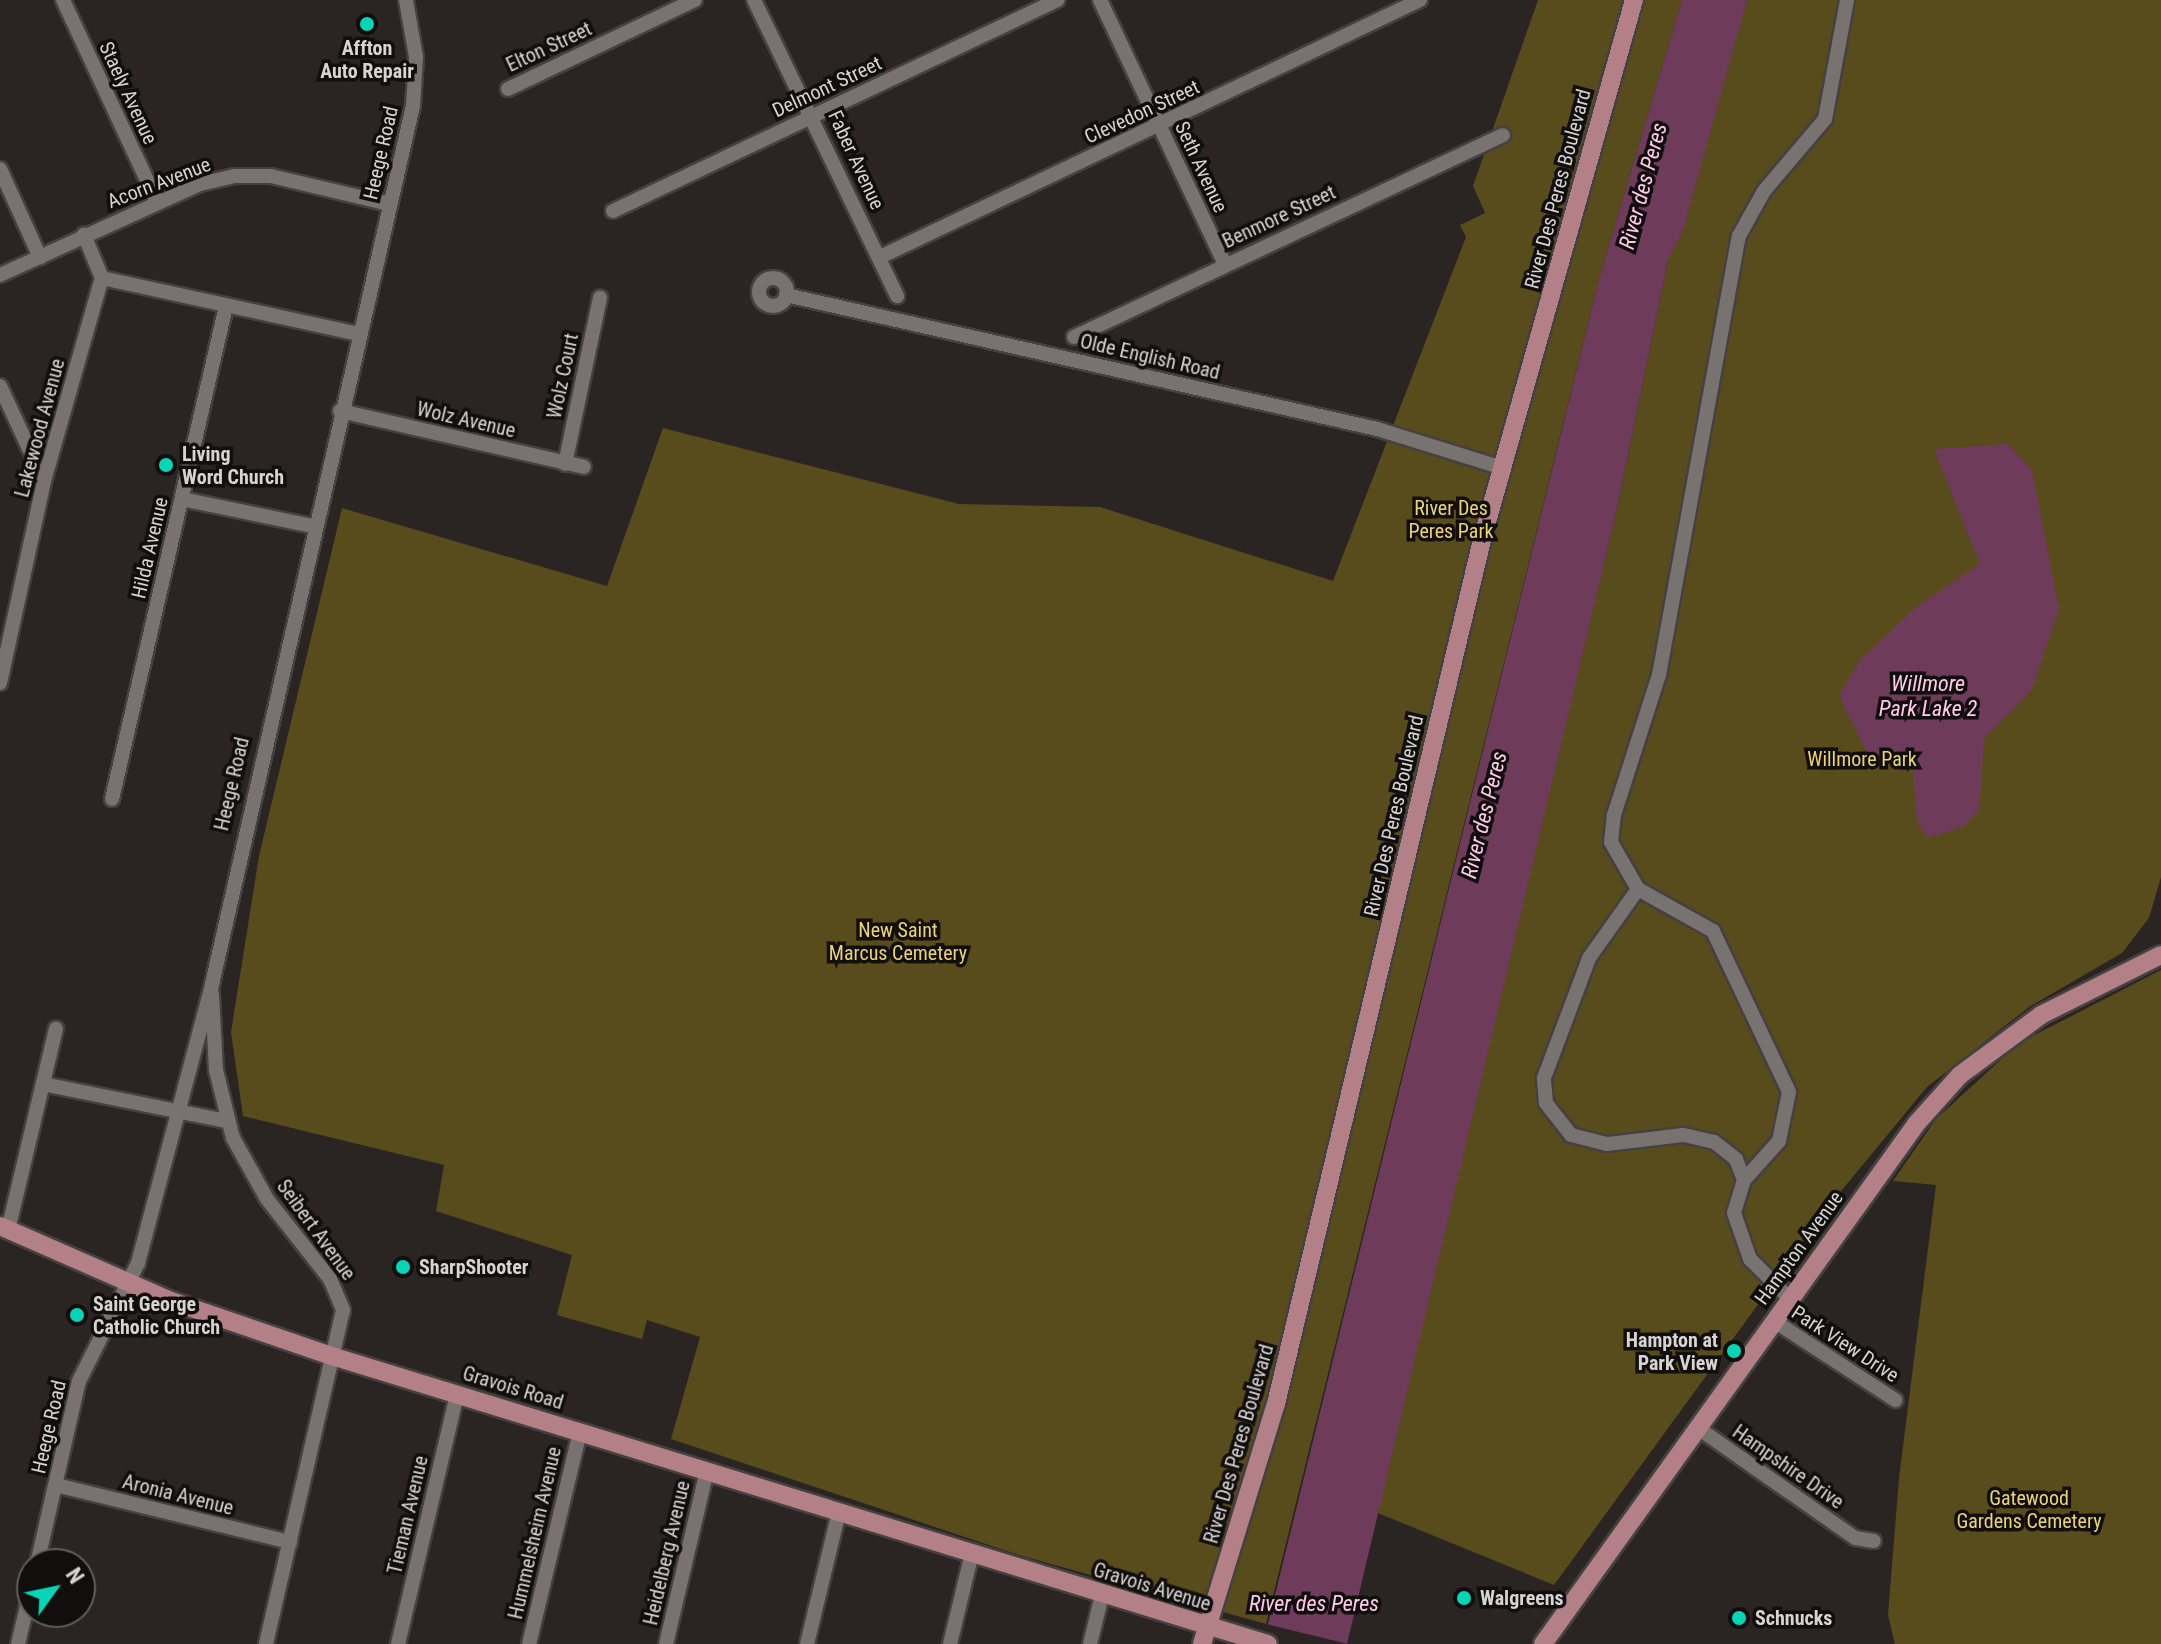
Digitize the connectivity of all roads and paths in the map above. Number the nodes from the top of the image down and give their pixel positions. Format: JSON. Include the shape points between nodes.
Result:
{"nodes":[{"id":1,"x":63,"y":0,"type":"edge"},
{"id":2,"x":406,"y":0,"type":"edge"},
{"id":3,"x":695,"y":0,"type":"edge"},
{"id":4,"x":754,"y":0,"type":"edge"},
{"id":5,"x":1058,"y":0,"type":"edge"},
{"id":6,"x":1100,"y":0,"type":"edge"},
{"id":7,"x":1420,"y":0,"type":"edge"},
{"id":8,"x":1634,"y":0,"type":"edge"},
{"id":9,"x":1847,"y":0,"type":"edge"},
{"id":10,"x":508,"y":89,"type":"dead end"},
{"id":11,"x":813,"y":116,"type":"junction"},
{"id":12,"x":1160,"y":126,"type":"junction"},
{"id":13,"x":1503,"y":135,"type":"dead end"},
{"id":14,"x":0,"y":169,"type":"edge"},
{"id":15,"x":157,"y":202,"type":"junction"},
{"id":16,"x":389,"y":204,"type":"junction"},
{"id":17,"x":613,"y":211,"type":"dead end"},
{"id":18,"x":84,"y":235,"type":"junction"},
{"id":19,"x":40,"y":257,"type":"junction"},
{"id":20,"x":880,"y":257,"type":"junction"},
{"id":21,"x":1225,"y":264,"type":"junction"},
{"id":22,"x":0,"y":275,"type":"edge"},
{"id":23,"x":102,"y":278,"type":"junction"},
{"id":24,"x":786,"y":295,"type":"dead end"},
{"id":25,"x":897,"y":296,"type":"dead end"},
{"id":26,"x":600,"y":298,"type":"dead end"},
{"id":27,"x":226,"y":306,"type":"junction"},
{"id":28,"x":358,"y":334,"type":"junction"},
{"id":29,"x":1074,"y":337,"type":"dead end"},
{"id":30,"x":0,"y":386,"type":"edge"},
{"id":31,"x":340,"y":411,"type":"junction"},
{"id":32,"x":565,"y":464,"type":"junction"},
{"id":33,"x":584,"y":467,"type":"dead end"},
{"id":34,"x":1503,"y":468,"type":"junction"},
{"id":35,"x":44,"y":481,"type":"junction"},
{"id":36,"x":182,"y":499,"type":"junction"},
{"id":37,"x":312,"y":526,"type":"junction"},
{"id":38,"x":0,"y":683,"type":"edge"},
{"id":39,"x":112,"y":799,"type":"dead end"},
{"id":40,"x":1638,"y":889,"type":"junction"},
{"id":41,"x":2161,"y":955,"type":"edge"},
{"id":42,"x":212,"y":984,"type":"junction"},
{"id":43,"x":56,"y":1029,"type":"dead end"},
{"id":44,"x":43,"y":1084,"type":"junction"},
{"id":45,"x":177,"y":1108,"type":"junction"},
{"id":46,"x":227,"y":1121,"type":"junction"},
{"id":47,"x":1744,"y":1180,"type":"junction"},
{"id":48,"x":4,"y":1228,"type":"edge"},
{"id":49,"x":128,"y":1284,"type":"junction"},
{"id":50,"x":1790,"y":1299,"type":"junction"},
{"id":51,"x":1774,"y":1321,"type":"junction"},
{"id":52,"x":335,"y":1357,"type":"junction"},
{"id":53,"x":457,"y":1394,"type":"junction"},
{"id":54,"x":1895,"y":1400,"type":"dead end"},
{"id":55,"x":1698,"y":1428,"type":"junction"},
{"id":56,"x":580,"y":1431,"type":"junction"},
{"id":57,"x":707,"y":1471,"type":"junction"},
{"id":58,"x":56,"y":1485,"type":"junction"},
{"id":59,"x":839,"y":1512,"type":"junction"},
{"id":60,"x":1874,"y":1541,"type":"dead end"},
{"id":61,"x":290,"y":1542,"type":"junction"},
{"id":62,"x":41,"y":1548,"type":"edge"},
{"id":63,"x":972,"y":1553,"type":"junction"},
{"id":64,"x":1023,"y":1570,"type":"joint"},
{"id":65,"x":1102,"y":1595,"type":"junction"},
{"id":66,"x":1204,"y":1636,"type":"edge"},
{"id":67,"x":1260,"y":1642,"type":"edge"},
{"id":68,"x":266,"y":1644,"type":"edge"},
{"id":69,"x":398,"y":1644,"type":"edge"},
{"id":70,"x":529,"y":1644,"type":"edge"},
{"id":71,"x":666,"y":1644,"type":"edge"},
{"id":72,"x":807,"y":1644,"type":"edge"},
{"id":73,"x":950,"y":1644,"type":"edge"},
{"id":74,"x":1090,"y":1644,"type":"edge"},
{"id":75,"x":1543,"y":1644,"type":"edge"}],
"edges":[{"from":1,"to":15,"type":"street","name":"Staely Avenue"},
{"from":2,"to":16,"type":"street","name":"Heege Road","via":[[416,79]]},
{"from":3,"to":10,"type":"street","name":"Elton Street"},
{"from":4,"to":11,"type":"street","name":"Faber Avenue"},
{"from":5,"to":11,"type":"street","name":"Delmont Street"},
{"from":6,"to":12,"type":"street","name":"Seth Avenue"},
{"from":7,"to":12,"type":"street","name":"Clevedon Street"},
{"from":8,"to":34,"type":"main road","name":"River Des Peres Boulevard"},
{"from":9,"to":40,"type":"street","via":[[1825,119],[1755,204],[1734,256],[1659,675],[1614,815],[1615,855]]},
{"from":11,"to":17,"type":"street","name":"Delmont Street"},
{"from":11,"to":20,"type":"street","name":"Faber Avenue"},
{"from":12,"to":20,"type":"street","name":"Clevedon Street"},
{"from":12,"to":21,"type":"street","name":"Seth Avenue"},
{"from":13,"to":21,"type":"street","name":"Benmore Street"},
{"from":14,"to":19,"type":"street"},
{"from":15,"to":16,"type":"street","name":"Acorn Avenue","via":[[251,174]]},
{"from":15,"to":18,"type":"street","name":"Acorn Avenue"},
{"from":16,"to":28,"type":"street","name":"Heege Road"},
{"from":18,"to":19,"type":"street","name":"Acorn Avenue"},
{"from":18,"to":23,"type":"street"},
{"from":19,"to":22,"type":"street","name":"Acorn Avenue"},
{"from":20,"to":25,"type":"street","name":"Faber Avenue"},
{"from":21,"to":29,"type":"street","name":"Benmore Street"},
{"from":23,"to":27,"type":"street"},
{"from":23,"to":35,"type":"street","name":"Lakewood Avenue"},
{"from":24,"to":34,"type":"street","name":"Olde English Road","via":[[1377,429]]},
{"from":26,"to":32,"type":"street","name":"Wolz Court"},
{"from":27,"to":28,"type":"street"},
{"from":27,"to":36,"type":"street","name":"Hilda Avenue"},
{"from":28,"to":31,"type":"street","name":"Heege Road"},
{"from":30,"to":35,"type":"street"},
{"from":31,"to":32,"type":"street","name":"Wolz Avenue"},
{"from":31,"to":37,"type":"street","name":"Heege Road"},
{"from":32,"to":33,"type":"street","name":"Wolz Avenue"},
{"from":34,"to":66,"type":"main road","name":"River Des Peres Boulevard","via":[[1276,1404]]},
{"from":35,"to":38,"type":"street","name":"Lakewood Avenue"},
{"from":36,"to":37,"type":"street"},
{"from":36,"to":39,"type":"street","name":"Hilda Avenue"},
{"from":37,"to":42,"type":"street","name":"Heege Road"},
{"from":40,"to":47,"type":"street","via":[[1713,931],[1789,1092],[1779,1141]]},
{"from":40,"to":47,"type":"street","via":[[1589,958],[1544,1078],[1546,1103],[1571,1135],[1588,1143],[1683,1135],[1714,1142],[1736,1159]]},
{"from":41,"to":50,"type":"main road","name":"Hampton Avenue","via":[[2028,1022],[1960,1075]]},
{"from":42,"to":45,"type":"street","name":"Heege Road"},
{"from":42,"to":46,"type":"street","name":"Seibert Avenue"},
{"from":43,"to":44,"type":"street"},
{"from":44,"to":45,"type":"street"},
{"from":44,"to":48,"type":"street"},
{"from":45,"to":46,"type":"street"},
{"from":45,"to":49,"type":"street","name":"Heege Road"},
{"from":46,"to":52,"type":"street","name":"Seibert Avenue","via":[[252,1176],[338,1292],[343,1321]]},
{"from":47,"to":50,"type":"street","via":[[1734,1213],[1738,1237]]},
{"from":48,"to":49,"type":"main road","name":"Gravois Road"},
{"from":49,"to":52,"type":"main road","name":"Gravois Road"},
{"from":49,"to":58,"type":"street","name":"Heege Road","via":[[79,1381]]},
{"from":50,"to":51,"type":"main road","name":"Hampton Avenue"},
{"from":51,"to":54,"type":"street","name":"Park View Drive"},
{"from":51,"to":55,"type":"main road","name":"Hampton Avenue"},
{"from":52,"to":53,"type":"main road","name":"Gravois Road"},
{"from":52,"to":61,"type":"street","name":"Seibert Avenue"},
{"from":53,"to":56,"type":"main road","name":"Gravois Road"},
{"from":53,"to":69,"type":"street","name":"Tieman Avenue"},
{"from":55,"to":60,"type":"street","name":"Hampshire Drive","via":[[1855,1538]]},
{"from":55,"to":75,"type":"main road","name":"Hampton Avenue"},
{"from":56,"to":57,"type":"main road","name":"Gravois Road"},
{"from":56,"to":70,"type":"street","name":"Hummelsheim Avenue"},
{"from":57,"to":59,"type":"main road","name":"Gravois Road"},
{"from":57,"to":71,"type":"street","name":"Heidelberg Avenue"},
{"from":58,"to":61,"type":"street","name":"Aronia Avenue"},
{"from":58,"to":62,"type":"street","name":"Heege Road"},
{"from":59,"to":63,"type":"main road","name":"Gravois Road"},
{"from":59,"to":72,"type":"street"},
{"from":61,"to":68,"type":"street","name":"Seibert Avenue"},
{"from":63,"to":64,"type":"main road","name":"Gravois Road"},
{"from":63,"to":73,"type":"street"},
{"from":64,"to":65,"type":"main road","name":"Gravois Avenue"},
{"from":65,"to":66,"type":"main road","name":"Gravois Avenue"},
{"from":65,"to":74,"type":"street"},
{"from":66,"to":67,"type":"main road","name":"Gravois Avenue"}]}
